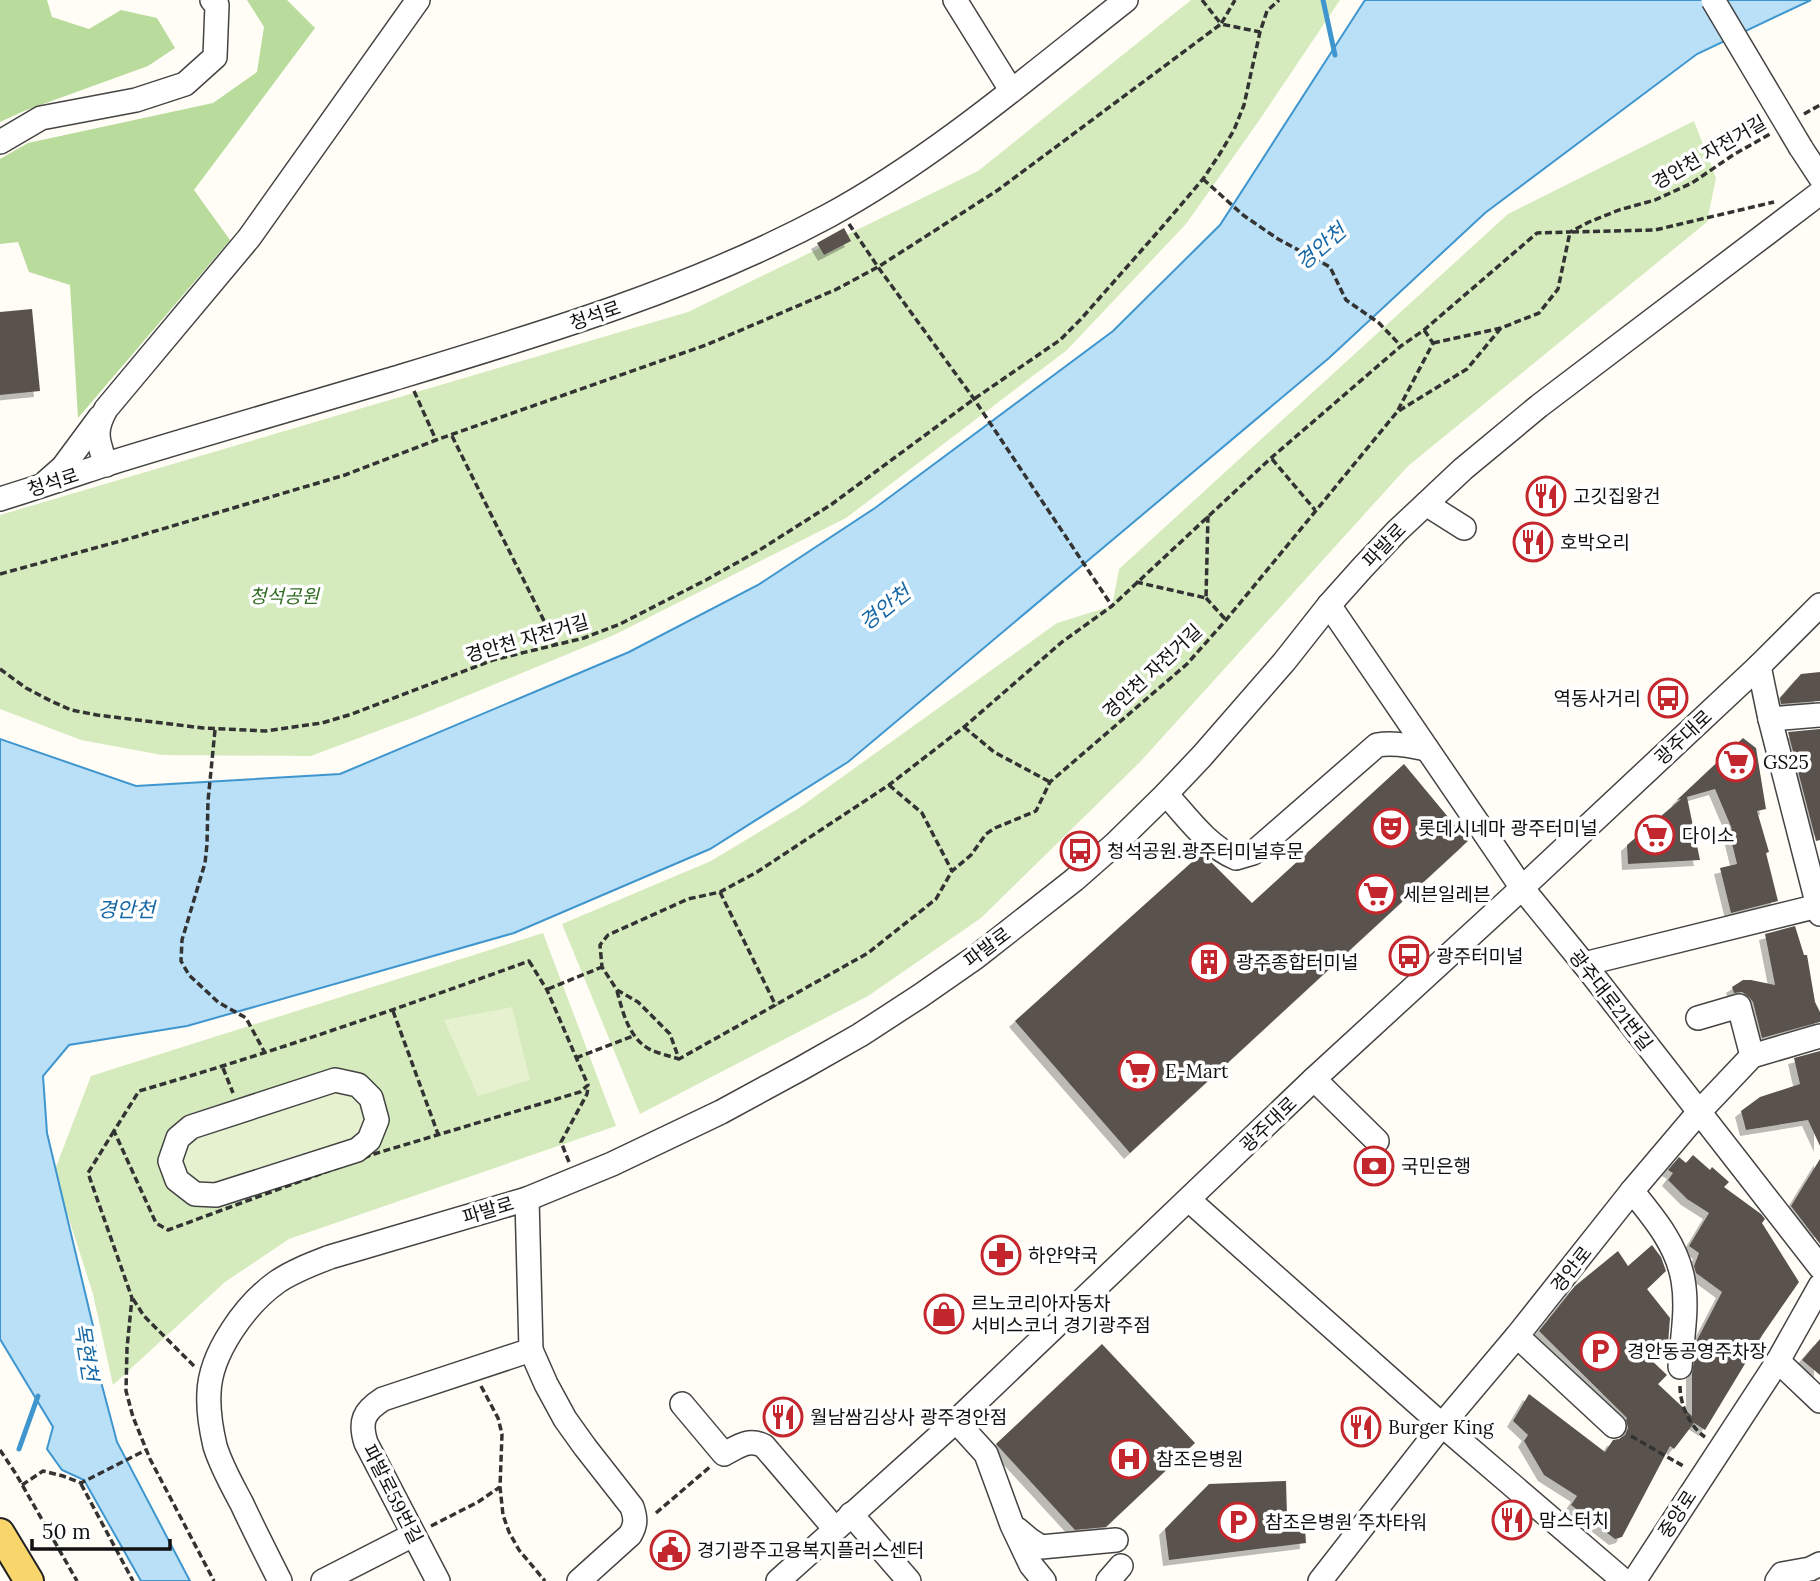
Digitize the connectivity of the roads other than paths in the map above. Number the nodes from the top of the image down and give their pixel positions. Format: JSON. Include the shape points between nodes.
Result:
{"nodes":[{"id":1,"x":212,"y":0,"type":"edge"},
{"id":2,"x":418,"y":0,"type":"edge"},
{"id":3,"x":955,"y":0,"type":"edge"},
{"id":4,"x":1126,"y":0,"type":"edge"},
{"id":5,"x":1713,"y":0,"type":"edge"},
{"id":6,"x":1011,"y":90,"type":"junction"},
{"id":7,"x":0,"y":142,"type":"edge"},
{"id":8,"x":1820,"y":177,"type":"edge"},
{"id":9,"x":1820,"y":193,"type":"edge"},
{"id":10,"x":106,"y":409,"type":"junction"},
{"id":11,"x":106,"y":465,"type":"junction"},
{"id":12,"x":41,"y":486,"type":"junction"},
{"id":13,"x":0,"y":499,"type":"edge"},
{"id":14,"x":1426,"y":504,"type":"junction"},
{"id":15,"x":1464,"y":528,"type":"dead end"},
{"id":16,"x":1329,"y":604,"type":"junction"},
{"id":17,"x":1820,"y":605,"type":"edge"},
{"id":18,"x":1759,"y":666,"type":"junction"},
{"id":19,"x":1820,"y":715,"type":"edge"},
{"id":20,"x":1770,"y":719,"type":"junction"},
{"id":21,"x":1427,"y":749,"type":"junction"},
{"id":22,"x":1166,"y":794,"type":"junction"},
{"id":23,"x":1522,"y":888,"type":"junction"},
{"id":24,"x":1819,"y":910,"type":"edge"},
{"id":25,"x":1584,"y":964,"type":"junction"},
{"id":26,"x":1698,"y":1018,"type":"dead end"},
{"id":27,"x":1820,"y":1036,"type":"edge"},
{"id":28,"x":1752,"y":1056,"type":"junction"},
{"id":29,"x":1314,"y":1079,"type":"junction"},
{"id":30,"x":240,"y":1111,"type":"joint"},
{"id":31,"x":1699,"y":1112,"type":"junction"},
{"id":32,"x":1377,"y":1141,"type":"dead end"},
{"id":33,"x":1632,"y":1191,"type":"junction"},
{"id":34,"x":527,"y":1199,"type":"junction"},
{"id":35,"x":1189,"y":1200,"type":"junction"},
{"id":36,"x":1820,"y":1266,"type":"edge"},
{"id":37,"x":1820,"y":1286,"type":"edge"},
{"id":38,"x":1517,"y":1336,"type":"junction"},
{"id":39,"x":531,"y":1350,"type":"junction"},
{"id":40,"x":1779,"y":1361,"type":"junction"},
{"id":41,"x":1680,"y":1367,"type":"road end"},
{"id":42,"x":1820,"y":1401,"type":"edge"},
{"id":43,"x":682,"y":1404,"type":"dead end"},
{"id":44,"x":956,"y":1421,"type":"junction"},
{"id":45,"x":1442,"y":1425,"type":"junction"},
{"id":46,"x":1614,"y":1426,"type":"road end"},
{"id":47,"x":843,"y":1522,"type":"junction"},
{"id":48,"x":1012,"y":1525,"type":"junction"},
{"id":49,"x":0,"y":1533,"type":"edge"},
{"id":50,"x":413,"y":1535,"type":"junction"},
{"id":51,"x":1116,"y":1540,"type":"dead end"},
{"id":52,"x":1820,"y":1564,"type":"edge"},
{"id":53,"x":26,"y":1580,"type":"edge"},
{"id":54,"x":280,"y":1581,"type":"edge"},
{"id":55,"x":323,"y":1581,"type":"edge"},
{"id":56,"x":438,"y":1581,"type":"edge"},
{"id":57,"x":579,"y":1581,"type":"edge"},
{"id":58,"x":778,"y":1581,"type":"edge"},
{"id":59,"x":909,"y":1581,"type":"edge"},
{"id":60,"x":1044,"y":1581,"type":"edge"},
{"id":61,"x":1321,"y":1581,"type":"edge"},
{"id":62,"x":1624,"y":1581,"type":"edge"},
{"id":63,"x":1634,"y":1581,"type":"edge"},
{"id":64,"x":1777,"y":1581,"type":"edge"}],
"edges":[{"from":1,"to":7,"type":"street","via":[[217,5],[215,57],[185,85],[136,100],[41,118]]},
{"from":2,"to":10,"type":"street","via":[[249,238]]},
{"from":3,"to":6,"type":"street"},
{"from":4,"to":6,"type":"street","name":"청석로"},
{"from":5,"to":8,"type":"street","bridge":true},
{"from":6,"to":11,"type":"street","name":"청석로","via":[[890,179],[737,261],[485,351]]},
{"from":9,"to":14,"type":"street","name":"파발로","via":[[1529,414]]},
{"from":10,"to":11,"type":"street","via":[[97,431]]},
{"from":10,"to":12,"type":"street","via":[[63,467]]},
{"from":11,"to":12,"type":"street","name":"청석로"},
{"from":12,"to":13,"type":"street","name":"청석로"},
{"from":14,"to":15,"type":"street"},
{"from":14,"to":16,"type":"street","name":"파발로"},
{"from":16,"to":21,"type":"street","name":"광주대로21번길"},
{"from":16,"to":22,"type":"street","name":"파발로","via":[[1284,662]]},
{"from":17,"to":18,"type":"street","name":"광주대로"},
{"from":18,"to":20,"type":"street"},
{"from":18,"to":23,"type":"street","name":"광주대로"},
{"from":19,"to":20,"type":"street"},
{"from":20,"to":24,"type":"street"},
{"from":21,"to":22,"type":"street","via":[[1377,745],[1253,853],[1236,859],[1211,843]]},
{"from":21,"to":23,"type":"street","name":"광주대로21번길"},
{"from":22,"to":34,"type":"street","name":"파발로","via":[[1074,880],[976,957],[860,1035],[732,1105],[612,1164]]},
{"from":23,"to":25,"type":"street","name":"광주대로21번길"},
{"from":23,"to":29,"type":"street","name":"광주대로"},
{"from":24,"to":25,"type":"street"},
{"from":25,"to":31,"type":"street","name":"광주대로21번길"},
{"from":26,"to":28,"type":"street","via":[[1739,1006]]},
{"from":27,"to":28,"type":"street"},
{"from":28,"to":31,"type":"street"},
{"from":29,"to":32,"type":"street"},
{"from":29,"to":35,"type":"street","name":"광주대로"},
{"from":30,"to":30,"type":"street","via":[[335,1080],[358,1085],[371,1098],[377,1120],[369,1140],[357,1150],[216,1195],[195,1194],[177,1180],[170,1161],[178,1138],[191,1127]]},
{"from":31,"to":33,"type":"street","name":"경안로"},
{"from":31,"to":36,"type":"street","name":"광주대로21번길"},
{"from":33,"to":38,"type":"street","name":"경안로"},
{"from":33,"to":41,"type":"street","via":[[1668,1238],[1677,1258],[1684,1303]]},
{"from":34,"to":39,"type":"street"},
{"from":34,"to":54,"type":"street","name":"파발로","via":[[300,1269],[278,1281],[241,1316],[214,1367],[208,1390],[210,1418],[228,1477]]},
{"from":35,"to":44,"type":"street","name":"광주대로"},
{"from":35,"to":45,"type":"street"},
{"from":37,"to":40,"type":"street","name":"중앙로"},
{"from":38,"to":45,"type":"street","name":"경안로"},
{"from":38,"to":46,"type":"street"},
{"from":39,"to":50,"type":"street","name":"파발로59번길","via":[[383,1399],[365,1416],[362,1430],[366,1443]]},
{"from":39,"to":57,"type":"street","via":[[565,1419],[636,1517],[630,1535]]},
{"from":40,"to":42,"type":"street"},
{"from":40,"to":63,"type":"street","name":"중앙로"},
{"from":43,"to":47,"type":"street","via":[[724,1454],[745,1443],[764,1446]]},
{"from":44,"to":47,"type":"street","name":"광주대로"},
{"from":44,"to":48,"type":"street","via":[[986,1454]]},
{"from":45,"to":61,"type":"street","name":"경안로"},
{"from":45,"to":62,"type":"street"},
{"from":47,"to":58,"type":"street","name":"광주대로"},
{"from":47,"to":59,"type":"street"},
{"from":48,"to":51,"type":"street","via":[[1041,1547]]},
{"from":48,"to":60,"type":"street"},
{"from":49,"to":53,"type":"main road"},
{"from":50,"to":55,"type":"street"},
{"from":50,"to":56,"type":"street","name":"파발로59번길"},
{"from":52,"to":64,"type":"street","via":[[1782,1574]]}]}
